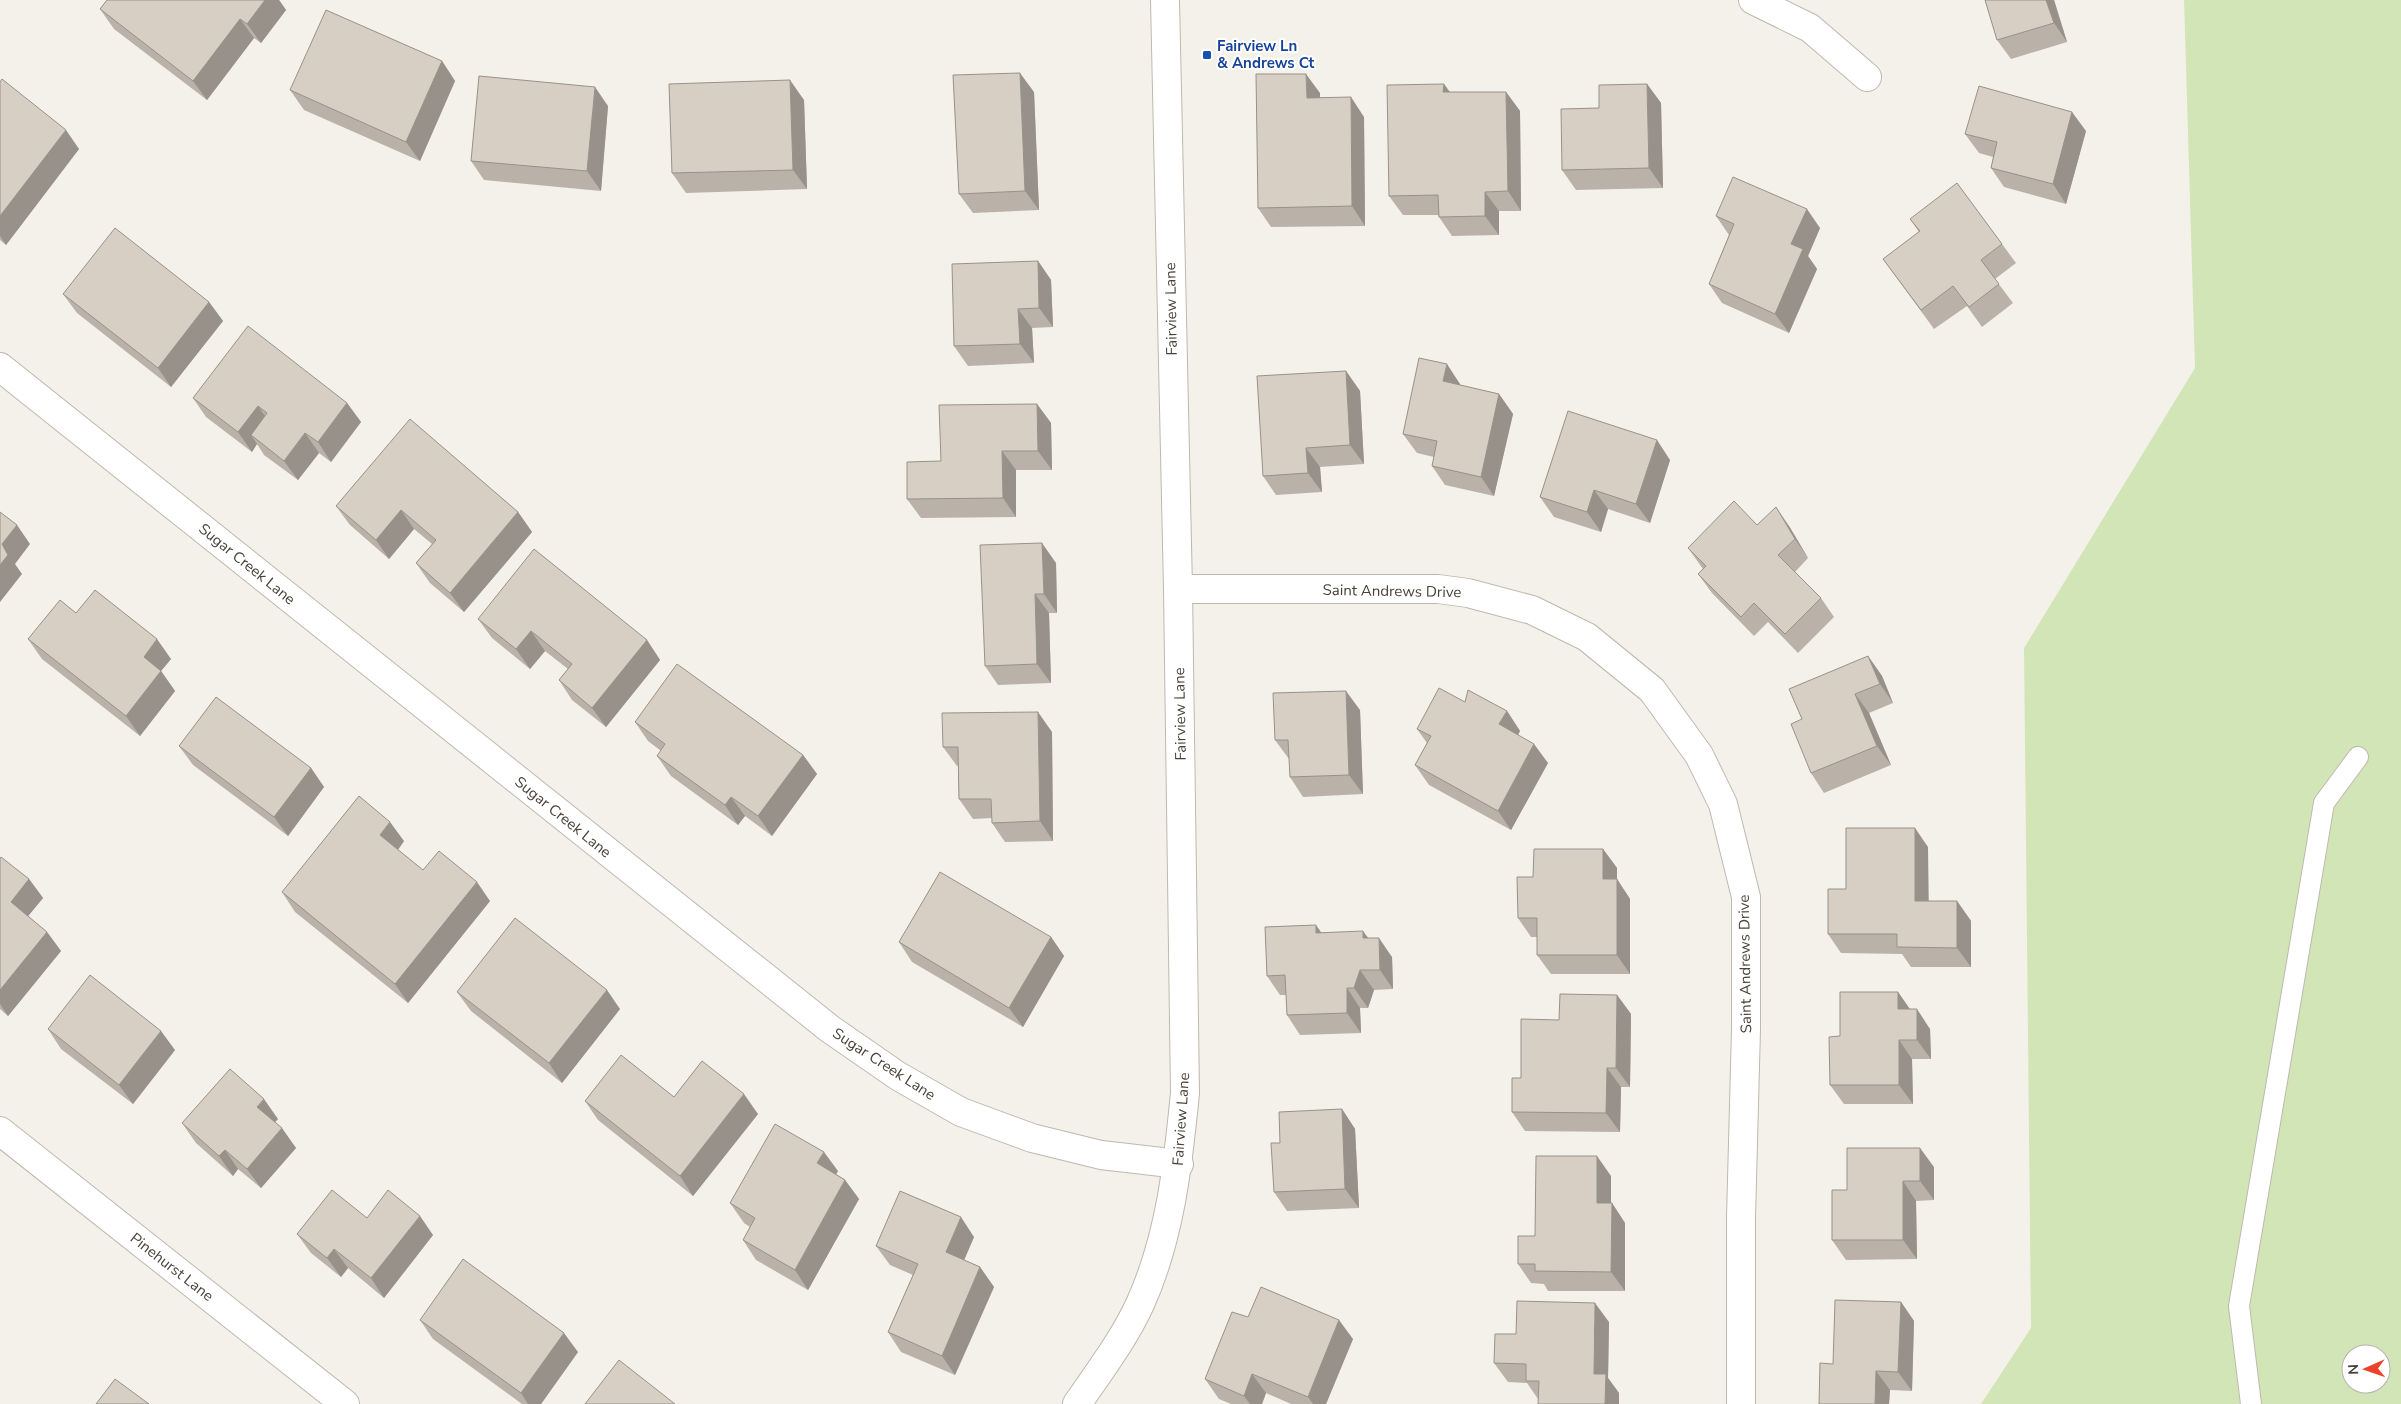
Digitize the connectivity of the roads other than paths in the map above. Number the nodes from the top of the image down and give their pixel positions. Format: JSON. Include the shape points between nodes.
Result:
{"nodes":[{"id":1,"x":1165,"y":0,"type":"edge"},
{"id":2,"x":1752,"y":0,"type":"edge"},
{"id":3,"x":1867,"y":77,"type":"dead end"},
{"id":4,"x":0,"y":367,"type":"edge"},
{"id":5,"x":1178,"y":589,"type":"junction"},
{"id":6,"x":2358,"y":756,"type":"dead end"},
{"id":7,"x":0,"y":1131,"type":"edge"},
{"id":8,"x":1179,"y":1164,"type":"junction"},
{"id":9,"x":345,"y":1404,"type":"edge"},
{"id":10,"x":1077,"y":1404,"type":"edge"},
{"id":11,"x":1741,"y":1404,"type":"edge"},
{"id":12,"x":2251,"y":1404,"type":"edge"}],
"edges":[{"from":1,"to":5,"type":"street","name":"Fairview Lane"},
{"from":2,"to":3,"type":"street","via":[[1810,28]]},
{"from":4,"to":8,"type":"street","name":"Sugar Creek Lane","via":[[830,1030],[890,1071],[961,1112],[1032,1138],[1101,1155]]},
{"from":5,"to":8,"type":"street","name":"Fairview Lane","via":[[1185,1093]]},
{"from":5,"to":11,"type":"street","name":"Saint Andrews Drive","via":[[1438,589],[1468,593],[1532,610],[1587,637],[1652,690],[1699,755],[1723,804],[1746,897]]},
{"from":6,"to":12,"type":"lane","via":[[2324,803],[2239,1306]]},
{"from":7,"to":9,"type":"street","name":"Pinehurst Lane"},
{"from":8,"to":10,"type":"street","name":"Fairview Lane","via":[[1163,1242],[1140,1305]]}]}
